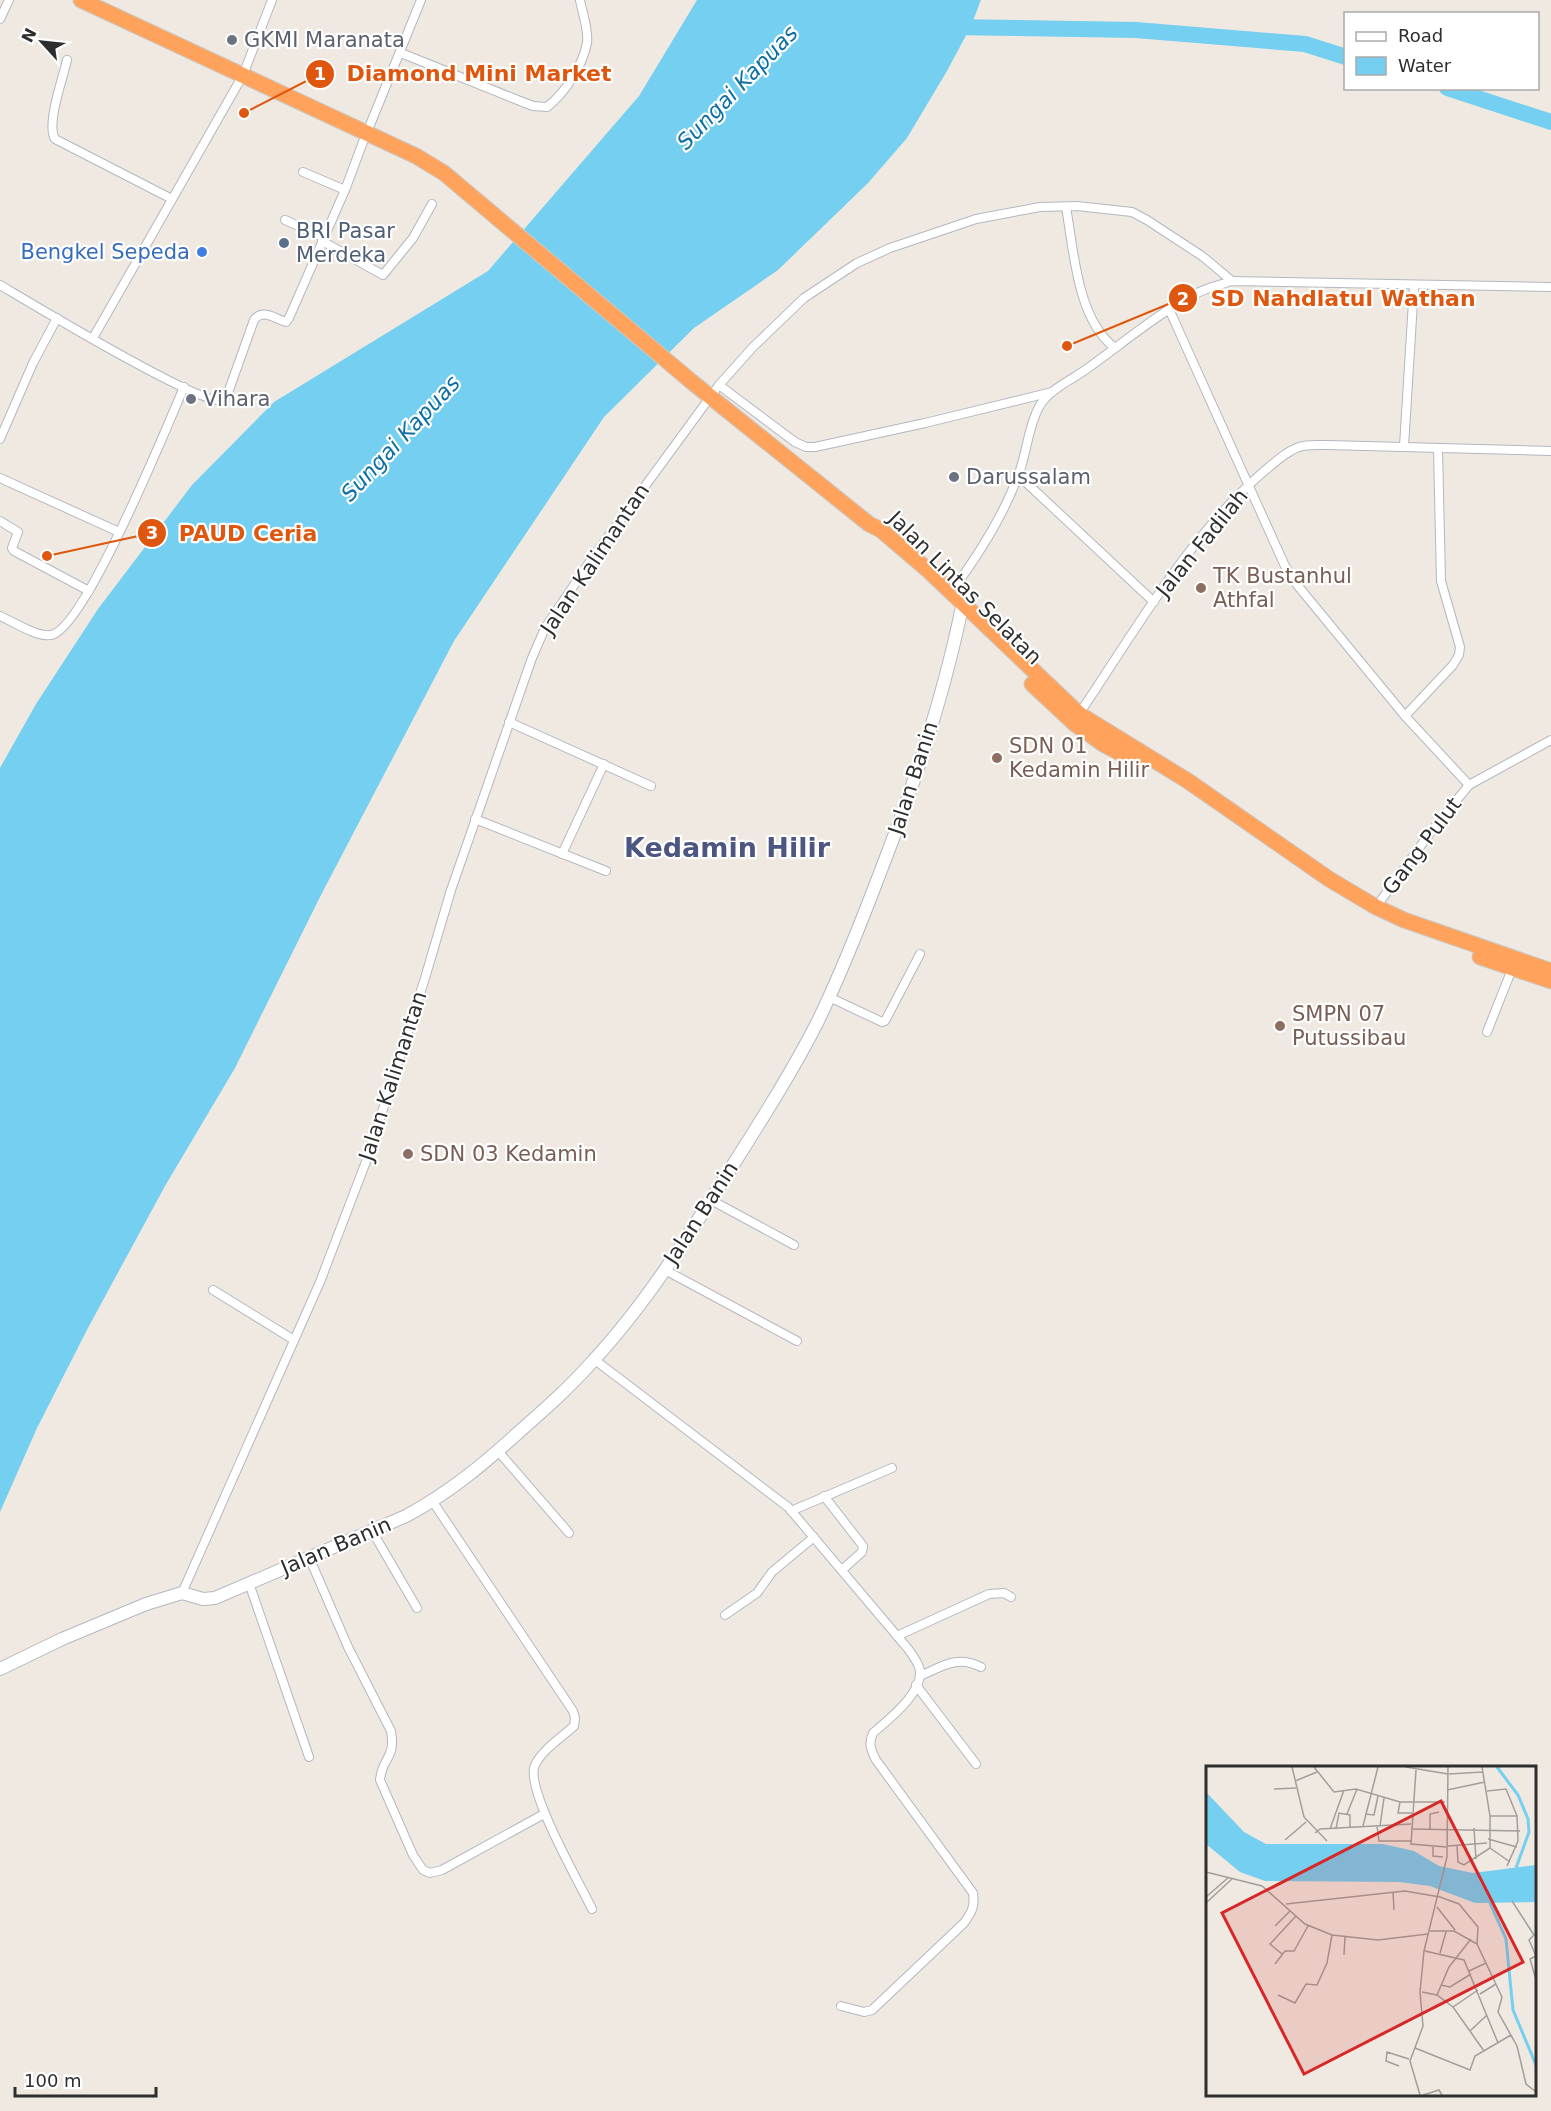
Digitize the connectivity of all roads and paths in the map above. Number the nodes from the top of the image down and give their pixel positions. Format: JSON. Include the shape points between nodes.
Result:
{"nodes":[{"id":1,"x":9,"y":0,"type":"edge"},
{"id":2,"x":81,"y":0,"type":"edge"},
{"id":3,"x":272,"y":0,"type":"edge"},
{"id":4,"x":422,"y":0,"type":"edge"},
{"id":5,"x":580,"y":0,"type":"edge"},
{"id":6,"x":0,"y":19,"type":"edge"},
{"id":7,"x":400,"y":52,"type":"junction"},
{"id":8,"x":67,"y":60,"type":"dead end"},
{"id":9,"x":243,"y":75,"type":"junction"},
{"id":10,"x":370,"y":125,"type":"dead end"},
{"id":11,"x":363,"y":142,"type":"dead end"},
{"id":12,"x":303,"y":172,"type":"dead end"},
{"id":13,"x":345,"y":190,"type":"junction"},
{"id":14,"x":172,"y":199,"type":"junction"},
{"id":15,"x":432,"y":204,"type":"dead end"},
{"id":16,"x":1066,"y":207,"type":"junction"},
{"id":17,"x":285,"y":220,"type":"dead end"},
{"id":18,"x":323,"y":239,"type":"junction"},
{"id":19,"x":1232,"y":280,"type":"junction"},
{"id":20,"x":0,"y":285,"type":"edge"},
{"id":21,"x":1414,"y":286,"type":"junction"},
{"id":22,"x":1551,"y":287,"type":"edge"},
{"id":23,"x":1169,"y":309,"type":"junction"},
{"id":24,"x":57,"y":318,"type":"junction"},
{"id":25,"x":93,"y":338,"type":"junction"},
{"id":26,"x":1115,"y":348,"type":"junction"},
{"id":27,"x":184,"y":387,"type":"junction"},
{"id":28,"x":714,"y":391,"type":"junction"},
{"id":29,"x":1052,"y":392,"type":"junction"},
{"id":30,"x":0,"y":439,"type":"edge"},
{"id":31,"x":1404,"y":446,"type":"junction"},
{"id":32,"x":1438,"y":449,"type":"junction"},
{"id":33,"x":1551,"y":451,"type":"edge"},
{"id":34,"x":1018,"y":475,"type":"junction"},
{"id":35,"x":0,"y":478,"type":"edge"},
{"id":36,"x":1249,"y":485,"type":"junction"},
{"id":37,"x":0,"y":521,"type":"edge"},
{"id":38,"x":119,"y":532,"type":"junction"},
{"id":39,"x":89,"y":591,"type":"junction"},
{"id":40,"x":951,"y":596,"type":"junction"},
{"id":41,"x":1154,"y":602,"type":"junction"},
{"id":42,"x":0,"y":615,"type":"edge"},
{"id":43,"x":1079,"y":714,"type":"junction"},
{"id":44,"x":1406,"y":716,"type":"junction"},
{"id":45,"x":508,"y":722,"type":"junction"},
{"id":46,"x":1551,"y":740,"type":"edge"},
{"id":47,"x":604,"y":764,"type":"junction"},
{"id":48,"x":1469,"y":785,"type":"junction"},
{"id":49,"x":651,"y":786,"type":"dead end"},
{"id":50,"x":1212,"y":802,"type":"junction"},
{"id":51,"x":475,"y":819,"type":"junction"},
{"id":52,"x":562,"y":854,"type":"junction"},
{"id":53,"x":606,"y":871,"type":"dead end"},
{"id":54,"x":1376,"y":907,"type":"junction"},
{"id":55,"x":1457,"y":944,"type":"junction"},
{"id":56,"x":920,"y":954,"type":"dead end"},
{"id":57,"x":1512,"y":969,"type":"junction"},
{"id":58,"x":1551,"y":971,"type":"edge"},
{"id":59,"x":1551,"y":981,"type":"edge"},
{"id":60,"x":829,"y":997,"type":"junction"},
{"id":61,"x":1487,"y":1032,"type":"dead end"},
{"id":62,"x":711,"y":1200,"type":"junction"},
{"id":63,"x":794,"y":1245,"type":"dead end"},
{"id":64,"x":665,"y":1270,"type":"junction"},
{"id":65,"x":213,"y":1290,"type":"dead end"},
{"id":66,"x":294,"y":1340,"type":"junction"},
{"id":67,"x":798,"y":1341,"type":"dead end"},
{"id":68,"x":595,"y":1360,"type":"junction"},
{"id":69,"x":498,"y":1451,"type":"junction"},
{"id":70,"x":892,"y":1468,"type":"dead end"},
{"id":71,"x":824,"y":1496,"type":"junction"},
{"id":72,"x":433,"y":1502,"type":"junction"},
{"id":73,"x":791,"y":1511,"type":"junction"},
{"id":74,"x":372,"y":1531,"type":"junction"},
{"id":75,"x":569,"y":1533,"type":"dead end"},
{"id":76,"x":814,"y":1538,"type":"junction"},
{"id":77,"x":309,"y":1557,"type":"junction"},
{"id":78,"x":842,"y":1570,"type":"junction"},
{"id":79,"x":249,"y":1583,"type":"junction"},
{"id":80,"x":182,"y":1593,"type":"junction"},
{"id":81,"x":1011,"y":1597,"type":"dead end"},
{"id":82,"x":417,"y":1608,"type":"dead end"},
{"id":83,"x":725,"y":1615,"type":"dead end"},
{"id":84,"x":897,"y":1636,"type":"junction"},
{"id":85,"x":981,"y":1667,"type":"dead end"},
{"id":86,"x":0,"y":1669,"type":"edge"},
{"id":87,"x":920,"y":1676,"type":"junction"},
{"id":88,"x":916,"y":1685,"type":"junction"},
{"id":89,"x":309,"y":1757,"type":"dead end"},
{"id":90,"x":976,"y":1764,"type":"dead end"},
{"id":91,"x":544,"y":1814,"type":"junction"},
{"id":92,"x":592,"y":1909,"type":"dead end"},
{"id":93,"x":840,"y":2006,"type":"dead end"}],
"edges":[{"from":1,"to":6,"type":"street"},
{"from":2,"to":9,"type":"highway","name":"Jalan Lintas Selatan"},
{"from":3,"to":9,"type":"street"},
{"from":4,"to":7,"type":"street"},
{"from":5,"to":7,"type":"street","via":[[587,41],[561,96],[547,107],[526,104]]},
{"from":7,"to":10,"type":"street"},
{"from":8,"to":14,"type":"street","via":[[52,122],[55,139]]},
{"from":9,"to":14,"type":"street"},
{"from":9,"to":28,"type":"highway","name":"Jalan Lintas Selatan","via":[[416,156],[444,173],[692,382]]},
{"from":11,"to":13,"type":"street"},
{"from":12,"to":13,"type":"street"},
{"from":13,"to":18,"type":"street"},
{"from":14,"to":25,"type":"street"},
{"from":15,"to":18,"type":"street","via":[[413,238],[383,275]]},
{"from":16,"to":19,"type":"street","name":"Jalan Kalimantan","via":[[1132,213],[1202,255]]},
{"from":16,"to":26,"type":"street","via":[[1078,279],[1091,319],[1104,340]]},
{"from":16,"to":28,"type":"street","name":"Jalan Kalimantan","via":[[1040,207],[976,219],[857,263],[804,298]]},
{"from":17,"to":18,"type":"street"},
{"from":18,"to":27,"type":"street","via":[[290,318],[286,322],[263,314],[254,320],[224,398],[212,399]]},
{"from":19,"to":21,"type":"street"},
{"from":19,"to":23,"type":"street","name":"Jalan Banin","via":[[1205,289]]},
{"from":20,"to":24,"type":"street"},
{"from":21,"to":22,"type":"street"},
{"from":21,"to":31,"type":"street"},
{"from":23,"to":26,"type":"street","name":"Jalan Banin"},
{"from":23,"to":36,"type":"street"},
{"from":24,"to":25,"type":"street"},
{"from":24,"to":30,"type":"street"},
{"from":25,"to":27,"type":"street"},
{"from":26,"to":29,"type":"street","name":"Jalan Banin"},
{"from":27,"to":38,"type":"street"},
{"from":28,"to":29,"type":"street","via":[[806,447]]},
{"from":28,"to":40,"type":"highway","name":"Jalan Lintas Selatan","via":[[869,524],[871,531]]},
{"from":28,"to":45,"type":"street","name":"Jalan Kalimantan","via":[[545,628]]},
{"from":29,"to":34,"type":"street","name":"Jalan Banin","via":[[1032,423]]},
{"from":31,"to":32,"type":"street","name":"Jalan Fadilah"},
{"from":31,"to":36,"type":"street","name":"Jalan Fadilah","via":[[1300,446],[1283,455]]},
{"from":32,"to":33,"type":"street","name":"Jalan Fadilah"},
{"from":32,"to":44,"type":"street","via":[[1441,581],[1460,647],[1453,665]]},
{"from":34,"to":40,"type":"street","name":"Jalan Banin"},
{"from":34,"to":41,"type":"street"},
{"from":35,"to":38,"type":"street"},
{"from":36,"to":41,"type":"street","name":"Jalan Fadilah","via":[[1215,521]]},
{"from":36,"to":44,"type":"street","via":[[1298,586]]},
{"from":37,"to":39,"type":"street","via":[[18,532],[14,551]]},
{"from":38,"to":39,"type":"street"},
{"from":39,"to":42,"type":"street","via":[[70,621],[57,633],[45,635]]},
{"from":40,"to":43,"type":"highway","name":"Jalan Lintas Selatan"},
{"from":40,"to":50,"type":"highway","name":"Jalan Lintas Selatan","via":[[1013,666],[1075,724],[1104,744]]},
{"from":40,"to":60,"type":"street","name":"Jalan Banin","via":[[935,713],[915,780]]},
{"from":41,"to":43,"type":"street","name":"Jalan Fadilah"},
{"from":43,"to":50,"type":"highway","name":"Jalan Lintas Selatan"},
{"from":44,"to":48,"type":"street"},
{"from":45,"to":47,"type":"street"},
{"from":45,"to":51,"type":"street","name":"Jalan Kalimantan"},
{"from":46,"to":48,"type":"street"},
{"from":47,"to":49,"type":"street"},
{"from":47,"to":52,"type":"street"},
{"from":48,"to":54,"type":"street","name":"Gang Pulut"},
{"from":50,"to":54,"type":"highway","name":"Jalan Lintas Selatan"},
{"from":50,"to":55,"type":"highway","name":"Jalan Lintas Selatan","via":[[1357,906],[1402,928]]},
{"from":51,"to":52,"type":"street"},
{"from":51,"to":66,"type":"street","name":"Jalan Kalimantan","via":[[367,1159]]},
{"from":52,"to":53,"type":"street"},
{"from":54,"to":55,"type":"highway","name":"Jalan Lintas Selatan"},
{"from":55,"to":57,"type":"highway","name":"Jalan Lintas Selatan"},
{"from":55,"to":58,"type":"highway","name":"Jalan Lintas Selatan"},
{"from":56,"to":60,"type":"street","via":[[885,1021],[879,1022]]},
{"from":57,"to":59,"type":"highway","name":"Jalan Lintas Selatan"},
{"from":57,"to":61,"type":"street"},
{"from":60,"to":62,"type":"street","name":"Jalan Banin"},
{"from":62,"to":63,"type":"street"},
{"from":62,"to":64,"type":"street","name":"Jalan Banin"},
{"from":64,"to":67,"type":"street"},
{"from":64,"to":68,"type":"street","name":"Jalan Banin"},
{"from":65,"to":66,"type":"street"},
{"from":66,"to":80,"type":"street","name":"Jalan Kalimantan"},
{"from":68,"to":69,"type":"street","name":"Jalan Banin"},
{"from":68,"to":73,"type":"street"},
{"from":69,"to":72,"type":"street","name":"Jalan Banin"},
{"from":69,"to":75,"type":"street"},
{"from":70,"to":71,"type":"street"},
{"from":71,"to":73,"type":"street"},
{"from":71,"to":78,"type":"street","via":[[863,1546],[862,1552]]},
{"from":72,"to":74,"type":"street","name":"Jalan Banin"},
{"from":72,"to":91,"type":"street","via":[[573,1711],[574,1726],[540,1757],[532,1771]]},
{"from":73,"to":76,"type":"street"},
{"from":74,"to":77,"type":"street","name":"Jalan Banin"},
{"from":74,"to":82,"type":"street"},
{"from":76,"to":78,"type":"street"},
{"from":76,"to":83,"type":"street","via":[[772,1572],[757,1593]]},
{"from":77,"to":79,"type":"street","name":"Jalan Banin"},
{"from":77,"to":91,"type":"street","via":[[348,1647],[391,1731],[392,1752],[380,1780],[423,1870],[430,1874],[442,1870]]},
{"from":78,"to":84,"type":"street"},
{"from":79,"to":80,"type":"street","name":"Jalan Banin","via":[[214,1598]]},
{"from":79,"to":89,"type":"street"},
{"from":80,"to":86,"type":"street","via":[[112,1617]]},
{"from":81,"to":84,"type":"street","via":[[1004,1593],[989,1594]]},
{"from":84,"to":87,"type":"street","via":[[919,1667]]},
{"from":85,"to":87,"type":"street","via":[[956,1661]]},
{"from":87,"to":88,"type":"street"},
{"from":88,"to":90,"type":"street"},
{"from":88,"to":93,"type":"street","via":[[910,1698],[873,1733],[870,1749],[973,1893],[975,1903],[963,1923],[872,2010]]},
{"from":91,"to":92,"type":"street"}]}
